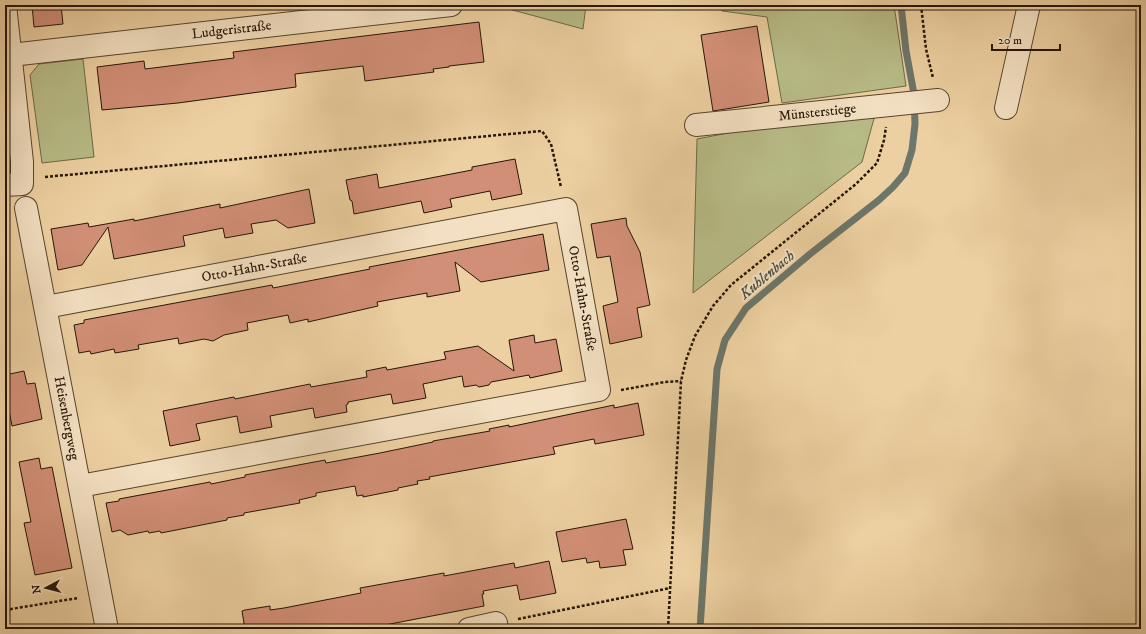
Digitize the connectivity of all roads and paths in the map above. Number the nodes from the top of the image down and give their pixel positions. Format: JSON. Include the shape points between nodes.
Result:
{"nodes":[{"id":1,"x":5,"y":5,"type":"edge"},
{"id":2,"x":451,"y":5,"type":"edge"},
{"id":3,"x":921,"y":5,"type":"edge"},
{"id":4,"x":1029,"y":5,"type":"edge"},
{"id":5,"x":11,"y":56,"type":"junction"},
{"id":6,"x":934,"y":100,"type":"joint"},
{"id":7,"x":890,"y":104,"type":"junction"},
{"id":8,"x":1006,"y":108,"type":"dead end"},
{"id":9,"x":696,"y":125,"type":"dead end"},
{"id":10,"x":14,"y":185,"type":"edge"},
{"id":11,"x":26,"y":208,"type":"dead end"},
{"id":12,"x":566,"y":209,"type":"junction"},
{"id":13,"x":46,"y":307,"type":"junction"},
{"id":14,"x":681,"y":381,"type":"junction"},
{"id":15,"x":599,"y":390,"type":"junction"},
{"id":16,"x":80,"y":486,"type":"junction"},
{"id":17,"x":670,"y":588,"type":"junction"},
{"id":18,"x":100,"y":594,"type":"junction"},
{"id":19,"x":5,"y":610,"type":"edge"},
{"id":20,"x":497,"y":626,"type":"edge"},
{"id":21,"x":107,"y":629,"type":"edge"},
{"id":22,"x":469,"y":629,"type":"edge"},
{"id":23,"x":668,"y":629,"type":"edge"}],
"edges":[{"from":1,"to":5,"type":"street"},
{"from":2,"to":5,"type":"street","name":"Ludgeristraße"},
{"from":3,"to":6,"type":"path"},
{"from":4,"to":8,"type":"street"},
{"from":5,"to":10,"type":"street","via":[[22,162]]},
{"from":6,"to":7,"type":"street","name":"Münsterstiege"},
{"from":7,"to":9,"type":"street","name":"Münsterstiege"},
{"from":7,"to":14,"type":"path","via":[[877,163],[856,184],[732,285],[713,306],[694,336]]},
{"from":10,"to":12,"type":"path","via":[[31,178],[542,132],[551,144]]},
{"from":11,"to":13,"type":"street","name":"Heisenbergweg"},
{"from":12,"to":13,"type":"street","name":"Otto-Hahn-Straße"},
{"from":12,"to":15,"type":"street","name":"Otto-Hahn-Straße"},
{"from":13,"to":16,"type":"street","name":"Heisenbergweg"},
{"from":14,"to":15,"type":"path","via":[[612,392]]},
{"from":14,"to":17,"type":"path"},
{"from":15,"to":16,"type":"street"},
{"from":16,"to":18,"type":"street","name":"Heisenbergweg"},
{"from":17,"to":20,"type":"path"},
{"from":17,"to":23,"type":"path"},
{"from":18,"to":19,"type":"path"},
{"from":18,"to":21,"type":"street","name":"Heisenbergweg"},
{"from":20,"to":22,"type":"street"}]}
